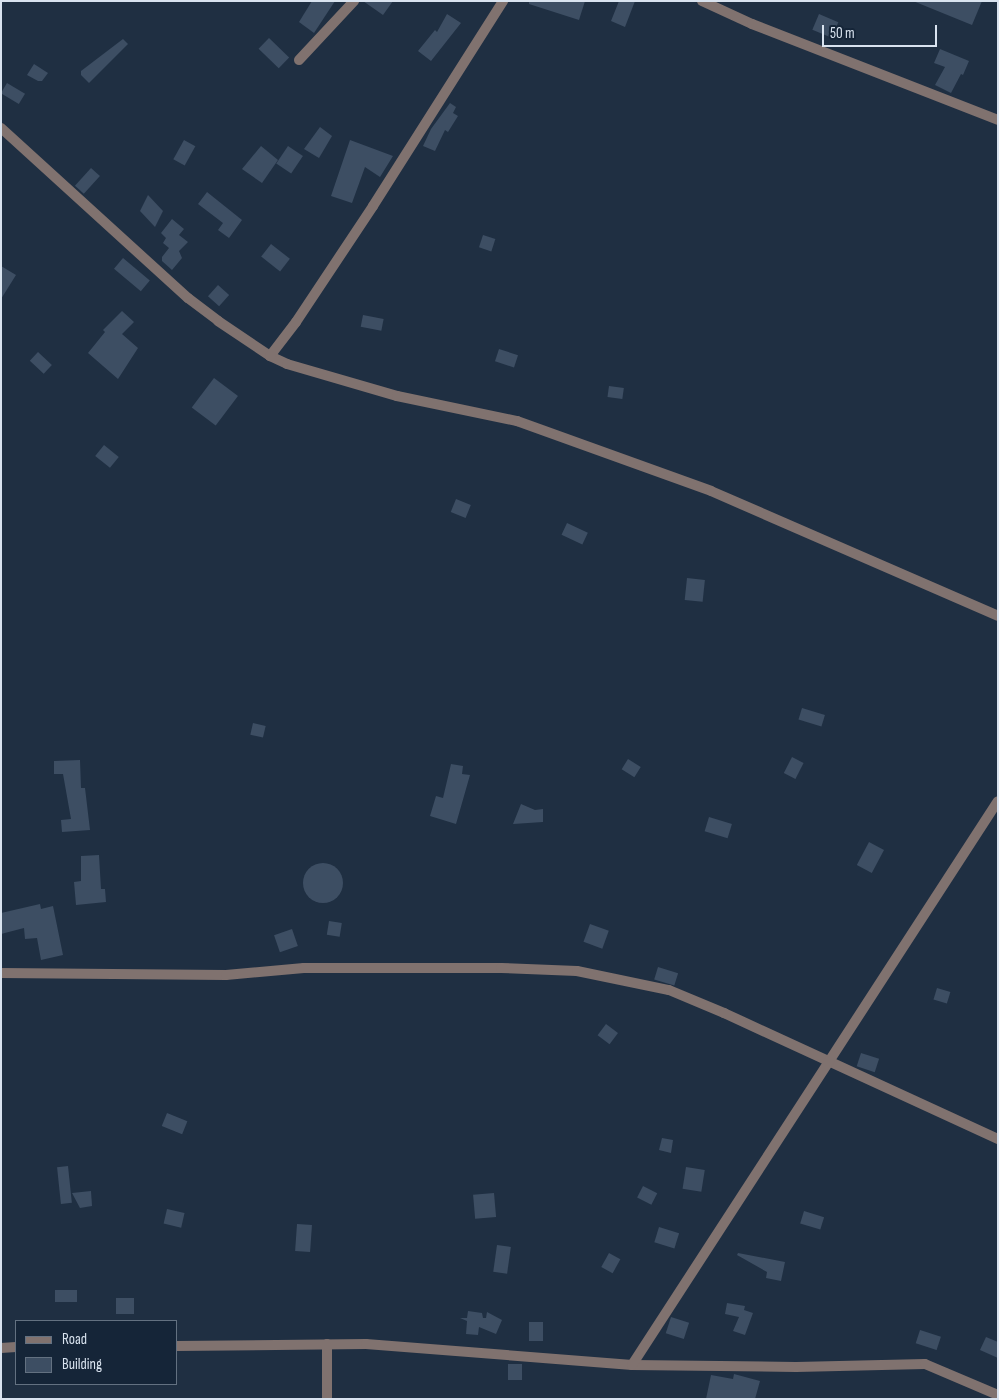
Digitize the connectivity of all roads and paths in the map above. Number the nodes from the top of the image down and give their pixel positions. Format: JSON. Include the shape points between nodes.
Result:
{"nodes":[{"id":1,"x":354,"y":1,"type":"edge"},
{"id":2,"x":503,"y":1,"type":"edge"},
{"id":3,"x":702,"y":1,"type":"edge"},
{"id":4,"x":299,"y":60,"type":"dead end"},
{"id":5,"x":998,"y":120,"type":"edge"},
{"id":6,"x":1,"y":128,"type":"edge"},
{"id":7,"x":270,"y":356,"type":"junction"},
{"id":8,"x":998,"y":616,"type":"edge"},
{"id":9,"x":998,"y":801,"type":"edge"},
{"id":10,"x":1,"y":973,"type":"edge"},
{"id":11,"x":830,"y":1061,"type":"junction"},
{"id":12,"x":998,"y":1139,"type":"edge"},
{"id":13,"x":327,"y":1344,"type":"junction"},
{"id":14,"x":178,"y":1346,"type":"edge"},
{"id":15,"x":15,"y":1347,"type":"edge"},
{"id":16,"x":1,"y":1348,"type":"edge"},
{"id":17,"x":632,"y":1365,"type":"junction"},
{"id":18,"x":980,"y":1387,"type":"junction"},
{"id":19,"x":998,"y":1395,"type":"edge"},
{"id":20,"x":327,"y":1399,"type":"edge"},
{"id":21,"x":978,"y":1399,"type":"edge"}],
"edges":[{"from":1,"to":4,"type":"street"},
{"from":2,"to":7,"type":"street","via":[[373,206]]},
{"from":3,"to":5,"type":"street","via":[[752,24]]},
{"from":6,"to":7,"type":"street","via":[[188,298]]},
{"from":7,"to":8,"type":"street","via":[[286,364],[397,396],[517,421],[711,491]]},
{"from":9,"to":11,"type":"street"},
{"from":10,"to":11,"type":"street","via":[[226,974],[304,968],[577,971],[669,990]]},
{"from":11,"to":12,"type":"street"},
{"from":11,"to":17,"type":"street"},
{"from":13,"to":14,"type":"street"},
{"from":13,"to":17,"type":"street","via":[[366,1344]]},
{"from":13,"to":20,"type":"street"},
{"from":15,"to":16,"type":"street"},
{"from":17,"to":18,"type":"street","via":[[796,1367],[925,1364]]},
{"from":18,"to":19,"type":"street"},
{"from":18,"to":21,"type":"street"}]}
